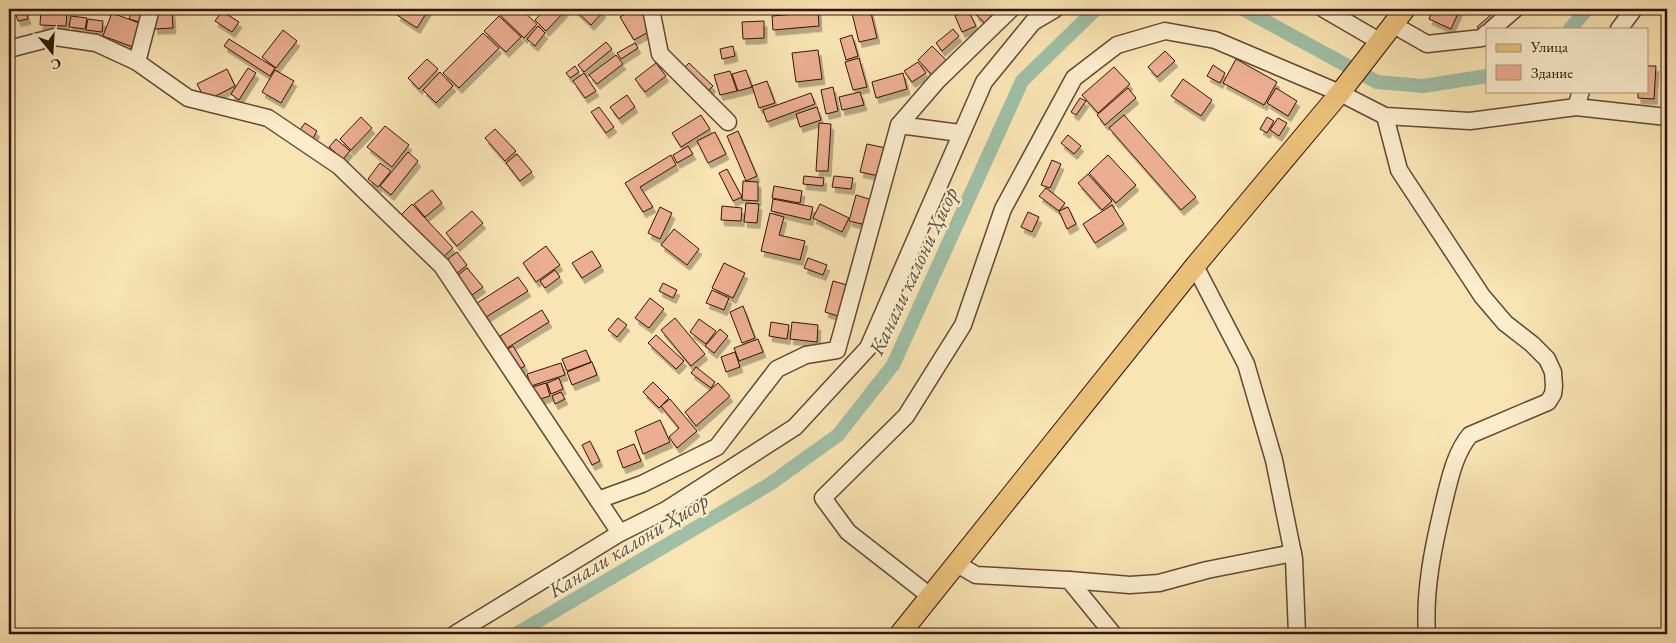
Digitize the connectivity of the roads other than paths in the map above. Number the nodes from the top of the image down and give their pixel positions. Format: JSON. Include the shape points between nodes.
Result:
{"nodes":[{"id":1,"x":151,"y":9,"type":"edge"},
{"id":2,"x":651,"y":9,"type":"edge"},
{"id":3,"x":1011,"y":9,"type":"edge"},
{"id":4,"x":1055,"y":9,"type":"edge"},
{"id":5,"x":1324,"y":9,"type":"edge"},
{"id":6,"x":1405,"y":9,"type":"edge"},
{"id":7,"x":1515,"y":9,"type":"edge"},
{"id":8,"x":1634,"y":9,"type":"edge"},
{"id":9,"x":1392,"y":24,"type":"junction"},
{"id":10,"x":1493,"y":28,"type":"edge"},
{"id":11,"x":1619,"y":28,"type":"edge"},
{"id":12,"x":1486,"y":34,"type":"edge"},
{"id":13,"x":1379,"y":41,"type":"junction"},
{"id":14,"x":9,"y":49,"type":"edge"},
{"id":15,"x":137,"y":62,"type":"junction"},
{"id":16,"x":1581,"y":92,"type":"edge"},
{"id":17,"x":1340,"y":93,"type":"junction"},
{"id":18,"x":1576,"y":107,"type":"junction"},
{"id":19,"x":1385,"y":116,"type":"junction"},
{"id":20,"x":1667,"y":117,"type":"edge"},
{"id":21,"x":728,"y":122,"type":"dead end"},
{"id":22,"x":899,"y":125,"type":"junction"},
{"id":23,"x":960,"y":133,"type":"junction"},
{"id":24,"x":1195,"y":266,"type":"junction"},
{"id":25,"x":598,"y":500,"type":"junction"},
{"id":26,"x":620,"y":533,"type":"junction"},
{"id":27,"x":1293,"y":553,"type":"junction"},
{"id":28,"x":957,"y":564,"type":"junction"},
{"id":29,"x":1069,"y":580,"type":"junction"},
{"id":30,"x":930,"y":596,"type":"junction"},
{"id":31,"x":455,"y":634,"type":"edge"},
{"id":32,"x":900,"y":634,"type":"edge"},
{"id":33,"x":1113,"y":634,"type":"edge"},
{"id":34,"x":1297,"y":634,"type":"edge"},
{"id":35,"x":1427,"y":634,"type":"edge"}],
"edges":[{"from":1,"to":15,"type":"street"},
{"from":2,"to":21,"type":"street","via":[[660,54]]},
{"from":3,"to":22,"type":"street","via":[[936,81]]},
{"from":4,"to":23,"type":"street","via":[[1033,22],[984,82]]},
{"from":5,"to":13,"type":"street"},
{"from":6,"to":9,"type":"main road"},
{"from":7,"to":10,"type":"street"},
{"from":8,"to":11,"type":"street"},
{"from":9,"to":12,"type":"street","via":[[1427,44],[1482,38]]},
{"from":9,"to":13,"type":"main road"},
{"from":13,"to":17,"type":"main road"},
{"from":14,"to":15,"type":"street","via":[[55,37],[96,43]]},
{"from":15,"to":25,"type":"street","via":[[188,98],[268,118],[339,166],[442,266]]},
{"from":16,"to":18,"type":"street"},
{"from":17,"to":19,"type":"street"},
{"from":17,"to":24,"type":"main road"},
{"from":17,"to":30,"type":"street","via":[[1215,40],[1165,31],[1117,45],[1074,78],[1003,210],[963,325],[906,416],[824,498],[848,532]]},
{"from":18,"to":19,"type":"street","via":[[1470,121]]},
{"from":18,"to":20,"type":"street"},
{"from":19,"to":35,"type":"street","via":[[1399,170],[1482,296],[1505,323],[1547,359],[1553,372],[1553,394],[1548,402],[1478,431],[1463,444],[1449,480],[1434,541],[1428,581]]},
{"from":22,"to":23,"type":"street"},
{"from":22,"to":25,"type":"street","via":[[837,350],[806,355],[777,369],[717,447],[642,484]]},
{"from":23,"to":26,"type":"street","via":[[868,348],[795,427],[666,510]]},
{"from":24,"to":27,"type":"street","via":[[1246,364],[1274,460]]},
{"from":24,"to":28,"type":"main road"},
{"from":25,"to":26,"type":"street"},
{"from":26,"to":31,"type":"street"},
{"from":27,"to":29,"type":"street","via":[[1159,583]]},
{"from":27,"to":34,"type":"street"},
{"from":28,"to":29,"type":"street","via":[[976,575]]},
{"from":28,"to":30,"type":"main road"},
{"from":29,"to":33,"type":"street"},
{"from":30,"to":32,"type":"main road"}]}
